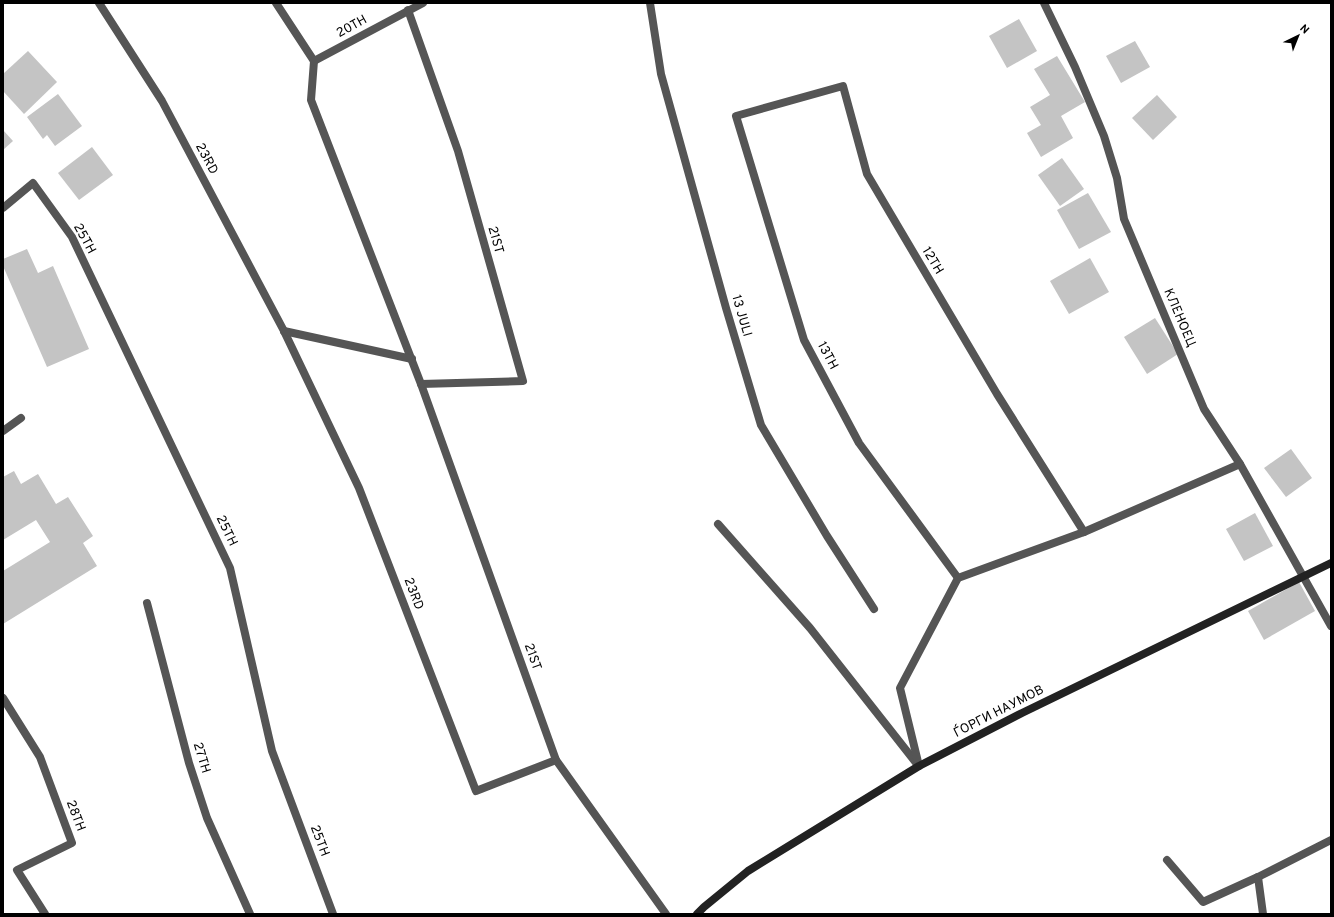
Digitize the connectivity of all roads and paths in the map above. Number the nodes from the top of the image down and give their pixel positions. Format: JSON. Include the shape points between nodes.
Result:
{"nodes":[{"id":1,"x":99,"y":3,"type":"edge"},
{"id":2,"x":276,"y":3,"type":"edge"},
{"id":3,"x":423,"y":3,"type":"edge"},
{"id":4,"x":650,"y":3,"type":"edge"},
{"id":5,"x":1044,"y":3,"type":"edge"},
{"id":6,"x":408,"y":10,"type":"junction"},
{"id":7,"x":314,"y":61,"type":"junction"},
{"id":8,"x":736,"y":116,"type":"joint"},
{"id":9,"x":3,"y":208,"type":"edge"},
{"id":10,"x":284,"y":331,"type":"junction"},
{"id":11,"x":412,"y":359,"type":"junction"},
{"id":12,"x":421,"y":384,"type":"junction"},
{"id":13,"x":21,"y":418,"type":"dead end"},
{"id":14,"x":3,"y":431,"type":"edge"},
{"id":15,"x":1240,"y":464,"type":"junction"},
{"id":16,"x":718,"y":524,"type":"dead end"},
{"id":17,"x":1084,"y":532,"type":"junction"},
{"id":18,"x":1331,"y":563,"type":"edge"},
{"id":19,"x":1303,"y":577,"type":"junction"},
{"id":20,"x":958,"y":578,"type":"junction"},
{"id":21,"x":147,"y":603,"type":"dead end"},
{"id":22,"x":874,"y":609,"type":"dead end"},
{"id":23,"x":1331,"y":626,"type":"edge"},
{"id":24,"x":3,"y":698,"type":"edge"},
{"id":25,"x":556,"y":760,"type":"junction"},
{"id":26,"x":919,"y":766,"type":"junction"},
{"id":27,"x":1331,"y":840,"type":"edge"},
{"id":28,"x":1167,"y":860,"type":"dead end"},
{"id":29,"x":1258,"y":877,"type":"junction"},
{"id":30,"x":705,"y":910,"type":"edge"},
{"id":31,"x":45,"y":914,"type":"edge"},
{"id":32,"x":250,"y":914,"type":"edge"},
{"id":33,"x":333,"y":914,"type":"edge"},
{"id":34,"x":666,"y":914,"type":"edge"},
{"id":35,"x":697,"y":914,"type":"edge"},
{"id":36,"x":1263,"y":914,"type":"edge"}],
"edges":[{"from":1,"to":10,"type":"street","name":"23RD","via":[[162,101]]},
{"from":2,"to":7,"type":"street"},
{"from":3,"to":6,"type":"street","name":"20TH"},
{"from":4,"to":22,"type":"street","name":"13 JULI","via":[[662,74],[761,425]]},
{"from":5,"to":15,"type":"street","name":"КЛЕНОЕЦ","via":[[1104,136],[1117,178],[1124,219],[1201,402]]},
{"from":6,"to":7,"type":"street","name":"20TH"},
{"from":6,"to":12,"type":"street","name":"21ST","via":[[458,151],[523,381]]},
{"from":7,"to":11,"type":"street","name":"21ST","via":[[311,100]]},
{"from":8,"to":17,"type":"street","name":"12TH","via":[[843,86],[867,174],[997,394]]},
{"from":8,"to":20,"type":"street","name":"13TH","via":[[804,340],[859,442]]},
{"from":9,"to":33,"type":"street","name":"25TH","via":[[33,183],[72,237],[230,568],[272,751]]},
{"from":10,"to":11,"type":"street"},
{"from":10,"to":25,"type":"street","name":"23RD","via":[[359,488],[476,791]]},
{"from":11,"to":12,"type":"street","name":"21ST"},
{"from":12,"to":25,"type":"street","name":"21ST"},
{"from":13,"to":14,"type":"street"},
{"from":15,"to":17,"type":"street"},
{"from":15,"to":19,"type":"street","name":"КЛЕНОЕЦ"},
{"from":16,"to":26,"type":"street","via":[[810,628]]},
{"from":17,"to":20,"type":"street"},
{"from":18,"to":19,"type":"street","name":"ЃОРГИ НАУМОВ"},
{"from":19,"to":23,"type":"street","name":"КЛЕНОЕЦ"},
{"from":19,"to":26,"type":"street","name":"ЃОРГИ НАУМОВ"},
{"from":20,"to":26,"type":"street","via":[[900,688]]},
{"from":21,"to":32,"type":"street","name":"27TH","via":[[189,763],[207,818]]},
{"from":24,"to":31,"type":"street","name":"28TH","via":[[40,757],[72,843],[17,870]]},
{"from":25,"to":34,"type":"street","name":"21ST"},
{"from":26,"to":30,"type":"street","name":"ЃОРГИ НАУМОВ","via":[[748,871]]},
{"from":27,"to":29,"type":"street"},
{"from":28,"to":29,"type":"street","via":[[1203,902]]},
{"from":29,"to":36,"type":"street"},
{"from":30,"to":35,"type":"street","name":"ЃОРГИ НАУМОВ"}]}
